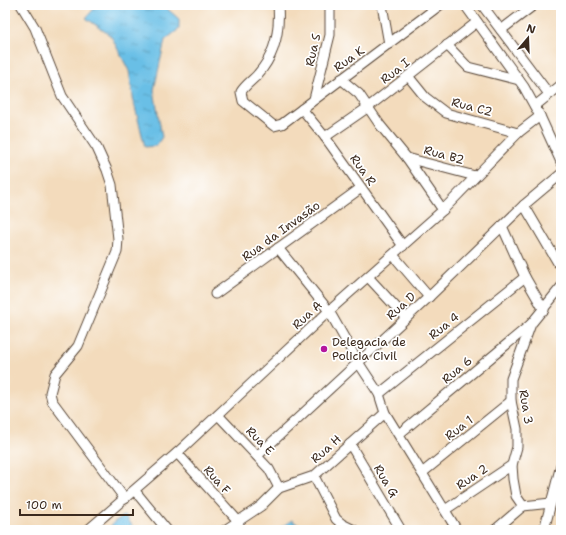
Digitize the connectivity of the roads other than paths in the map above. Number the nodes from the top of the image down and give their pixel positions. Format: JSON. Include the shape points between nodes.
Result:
{"nodes":[{"id":1,"x":21,"y":5,"type":"edge"},
{"id":2,"x":278,"y":5,"type":"edge"},
{"id":3,"x":330,"y":5,"type":"edge"},
{"id":4,"x":382,"y":5,"type":"edge"},
{"id":5,"x":440,"y":5,"type":"edge"},
{"id":6,"x":465,"y":5,"type":"edge"},
{"id":7,"x":482,"y":5,"type":"edge"},
{"id":8,"x":534,"y":5,"type":"edge"},
{"id":9,"x":477,"y":22,"type":"junction"},
{"id":10,"x":501,"y":30,"type":"junction"},
{"id":11,"x":389,"y":44,"type":"junction"},
{"id":12,"x":447,"y":45,"type":"junction"},
{"id":13,"x":408,"y":76,"type":"junction"},
{"id":14,"x":341,"y":79,"type":"junction"},
{"id":15,"x":519,"y":80,"type":"junction"},
{"id":16,"x":561,"y":85,"type":"edge"},
{"id":17,"x":549,"y":94,"type":"junction"},
{"id":18,"x":314,"y":99,"type":"junction"},
{"id":19,"x":535,"y":106,"type":"junction"},
{"id":20,"x":367,"y":108,"type":"junction"},
{"id":21,"x":302,"y":109,"type":"junction"},
{"id":22,"x":540,"y":116,"type":"junction"},
{"id":23,"x":518,"y":133,"type":"junction"},
{"id":24,"x":325,"y":137,"type":"junction"},
{"id":25,"x":407,"y":158,"type":"junction"},
{"id":26,"x":561,"y":162,"type":"edge"},
{"id":27,"x":561,"y":174,"type":"edge"},
{"id":28,"x":475,"y":176,"type":"junction"},
{"id":29,"x":362,"y":188,"type":"junction"},
{"id":30,"x":524,"y":205,"type":"junction"},
{"id":31,"x":443,"y":210,"type":"junction"},
{"id":32,"x":502,"y":226,"type":"junction"},
{"id":33,"x":403,"y":246,"type":"junction"},
{"id":34,"x":278,"y":248,"type":"junction"},
{"id":35,"x":393,"y":255,"type":"junction"},
{"id":36,"x":561,"y":264,"type":"edge"},
{"id":37,"x":525,"y":277,"type":"junction"},
{"id":38,"x":369,"y":278,"type":"junction"},
{"id":39,"x":561,"y":287,"type":"edge"},
{"id":40,"x":215,"y":294,"type":"dead end"},
{"id":41,"x":429,"y":297,"type":"junction"},
{"id":42,"x":544,"y":310,"type":"junction"},
{"id":43,"x":329,"y":311,"type":"junction"},
{"id":44,"x":406,"y":318,"type":"junction"},
{"id":45,"x":531,"y":324,"type":"junction"},
{"id":46,"x":358,"y":362,"type":"junction"},
{"id":47,"x":379,"y":394,"type":"junction"},
{"id":48,"x":511,"y":401,"type":"junction"},
{"id":49,"x":385,"y":413,"type":"junction"},
{"id":50,"x":218,"y":415,"type":"junction"},
{"id":51,"x":399,"y":434,"type":"junction"},
{"id":52,"x":350,"y":444,"type":"junction"},
{"id":53,"x":178,"y":454,"type":"junction"},
{"id":54,"x":257,"y":456,"type":"junction"},
{"id":55,"x":512,"y":465,"type":"junction"},
{"id":56,"x":561,"y":465,"type":"edge"},
{"id":57,"x":422,"y":473,"type":"junction"},
{"id":58,"x":314,"y":476,"type":"junction"},
{"id":59,"x":279,"y":488,"type":"junction"},
{"id":60,"x":135,"y":491,"type":"junction"},
{"id":61,"x":125,"y":499,"type":"junction"},
{"id":62,"x":551,"y":503,"type":"junction"},
{"id":63,"x":523,"y":506,"type":"junction"},
{"id":64,"x":444,"y":510,"type":"junction"},
{"id":65,"x":239,"y":522,"type":"junction"},
{"id":66,"x":88,"y":530,"type":"edge"},
{"id":67,"x":167,"y":530,"type":"edge"},
{"id":68,"x":225,"y":530,"type":"edge"},
{"id":69,"x":354,"y":530,"type":"edge"},
{"id":70,"x":401,"y":530,"type":"edge"},
{"id":71,"x":457,"y":530,"type":"edge"},
{"id":72,"x":495,"y":530,"type":"edge"},
{"id":73,"x":544,"y":530,"type":"edge"}],
"edges":[{"from":1,"to":61,"type":"street","via":[[35,28],[62,96],[97,148],[112,185],[117,252],[81,339],[55,374],[50,393],[52,401]]},
{"from":2,"to":21,"type":"street","name":"Rua K","via":[[279,19],[274,48],[267,63],[241,92],[243,101],[270,124],[278,126]]},
{"from":3,"to":18,"type":"street","name":"Rua S","via":[[330,35]]},
{"from":4,"to":11,"type":"street"},
{"from":5,"to":11,"type":"street","name":"Rua K"},
{"from":6,"to":9,"type":"street"},
{"from":7,"to":10,"type":"street"},
{"from":8,"to":10,"type":"street"},
{"from":9,"to":12,"type":"street","name":"Rua I"},
{"from":9,"to":15,"type":"street"},
{"from":10,"to":17,"type":"street"},
{"from":11,"to":14,"type":"street","name":"Rua K"},
{"from":12,"to":13,"type":"street","name":"Rua I"},
{"from":12,"to":15,"type":"street","via":[[468,67]]},
{"from":13,"to":20,"type":"street","name":"Rua I"},
{"from":13,"to":23,"type":"street","name":"Rua C2","via":[[425,97],[446,114]]},
{"from":14,"to":18,"type":"street","name":"Rua K"},
{"from":14,"to":20,"type":"street","name":"Rua B2","via":[[359,94]]},
{"from":15,"to":19,"type":"street"},
{"from":16,"to":17,"type":"street"},
{"from":17,"to":19,"type":"street"},
{"from":18,"to":21,"type":"street","name":"Rua K"},
{"from":19,"to":22,"type":"street"},
{"from":20,"to":24,"type":"street","name":"Rua I"},
{"from":20,"to":25,"type":"street","name":"Rua B2"},
{"from":21,"to":24,"type":"street","name":"Rua R"},
{"from":22,"to":23,"type":"street","name":"Rua A"},
{"from":22,"to":26,"type":"street"},
{"from":23,"to":28,"type":"street","name":"Rua A"},
{"from":24,"to":29,"type":"street","name":"Rua R"},
{"from":25,"to":28,"type":"street","name":"Rua B2"},
{"from":25,"to":31,"type":"street","name":"Rua B2"},
{"from":27,"to":30,"type":"street","name":"Rua D"},
{"from":28,"to":31,"type":"street","name":"Rua A"},
{"from":29,"to":33,"type":"street","name":"Rua R"},
{"from":29,"to":34,"type":"street","name":"Rua da Invasão"},
{"from":30,"to":32,"type":"street","name":"Rua D"},
{"from":30,"to":36,"type":"street"},
{"from":31,"to":33,"type":"street","name":"Rua A"},
{"from":32,"to":37,"type":"street"},
{"from":32,"to":41,"type":"street","name":"Rua D"},
{"from":33,"to":35,"type":"street","name":"Rua A"},
{"from":34,"to":40,"type":"street","name":"Rua da Invasão"},
{"from":34,"to":43,"type":"street"},
{"from":35,"to":38,"type":"street","name":"Rua A"},
{"from":35,"to":41,"type":"street"},
{"from":37,"to":42,"type":"street"},
{"from":37,"to":47,"type":"street","name":"Rua 4"},
{"from":38,"to":43,"type":"street","name":"Rua A"},
{"from":38,"to":44,"type":"street"},
{"from":39,"to":42,"type":"street","name":"Rua 3"},
{"from":41,"to":44,"type":"street","name":"Rua D"},
{"from":42,"to":45,"type":"street","name":"Rua 3"},
{"from":43,"to":46,"type":"street"},
{"from":43,"to":50,"type":"street","name":"Rua A"},
{"from":44,"to":46,"type":"street","name":"Rua D"},
{"from":45,"to":48,"type":"street","name":"Rua 3","via":[[511,379]]},
{"from":45,"to":51,"type":"street","name":"Rua 6"},
{"from":46,"to":47,"type":"street"},
{"from":46,"to":54,"type":"street","name":"Rua D"},
{"from":47,"to":49,"type":"street"},
{"from":48,"to":55,"type":"street","name":"Rua 3","via":[[517,429],[517,447]]},
{"from":48,"to":57,"type":"street","name":"Rua 1"},
{"from":49,"to":51,"type":"street"},
{"from":49,"to":52,"type":"street","name":"Rua H"},
{"from":50,"to":53,"type":"street","name":"Rua A"},
{"from":50,"to":54,"type":"street","name":"Rua E"},
{"from":51,"to":57,"type":"street"},
{"from":52,"to":58,"type":"street","name":"Rua H"},
{"from":52,"to":70,"type":"street","name":"Rua G"},
{"from":53,"to":60,"type":"street","name":"Rua A"},
{"from":53,"to":65,"type":"street","name":"Rua F"},
{"from":54,"to":59,"type":"street","name":"Rua E","via":[[269,469]]},
{"from":55,"to":63,"type":"street","name":"Rua 3","via":[[514,488]]},
{"from":55,"to":64,"type":"street","name":"Rua 2"},
{"from":56,"to":62,"type":"street"},
{"from":57,"to":64,"type":"street"},
{"from":58,"to":59,"type":"street","name":"Rua H"},
{"from":58,"to":69,"type":"street","via":[[336,519]]},
{"from":59,"to":65,"type":"street","name":"Rua H","via":[[261,506]]},
{"from":60,"to":61,"type":"street","name":"Rua A"},
{"from":60,"to":67,"type":"street"},
{"from":61,"to":66,"type":"street","name":"Rua A"},
{"from":62,"to":63,"type":"street"},
{"from":62,"to":73,"type":"street"},
{"from":63,"to":72,"type":"street"},
{"from":64,"to":71,"type":"street"},
{"from":65,"to":68,"type":"street"}]}
